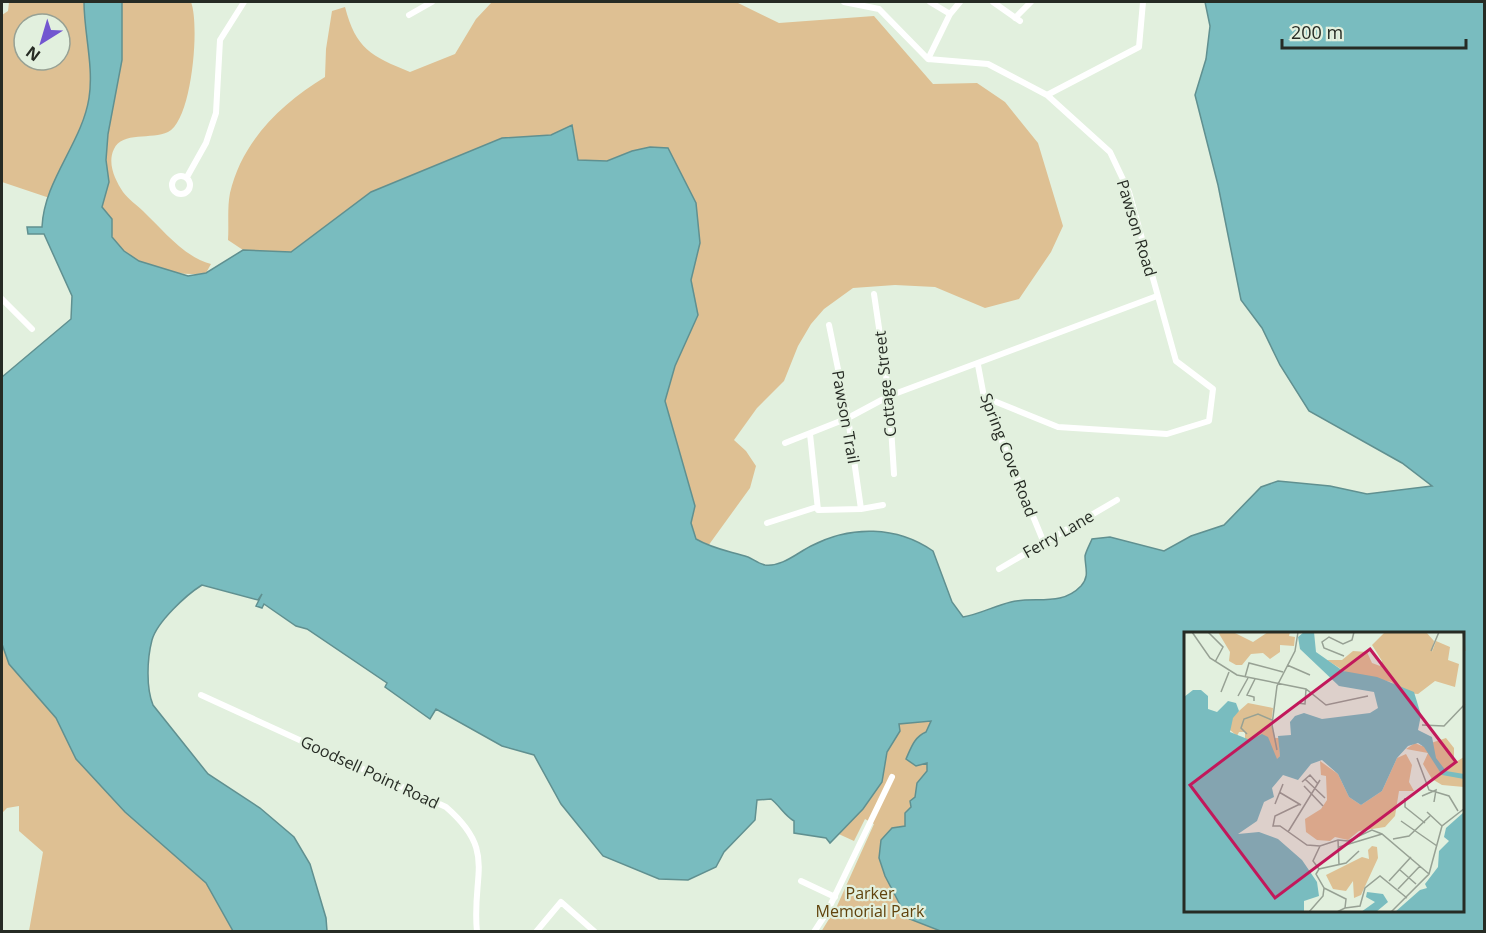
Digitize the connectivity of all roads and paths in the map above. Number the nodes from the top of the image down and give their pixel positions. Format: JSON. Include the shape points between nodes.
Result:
{"nodes":[{"id":1,"x":244,"y":2,"type":"edge"},
{"id":2,"x":432,"y":2,"type":"edge"},
{"id":3,"x":844,"y":2,"type":"edge"},
{"id":4,"x":930,"y":2,"type":"edge"},
{"id":5,"x":960,"y":2,"type":"edge"},
{"id":6,"x":993,"y":2,"type":"edge"},
{"id":7,"x":1031,"y":2,"type":"edge"},
{"id":8,"x":1143,"y":2,"type":"edge"},
{"id":9,"x":950,"y":14,"type":"junction"},
{"id":10,"x":409,"y":15,"type":"dead end"},
{"id":11,"x":928,"y":59,"type":"junction"},
{"id":12,"x":1047,"y":95,"type":"junction"},
{"id":13,"x":187,"y":177,"type":"dead end"},
{"id":14,"x":874,"y":294,"type":"dead end"},
{"id":15,"x":1157,"y":296,"type":"junction"},
{"id":16,"x":2,"y":299,"type":"edge"},
{"id":17,"x":829,"y":325,"type":"dead end"},
{"id":18,"x":32,"y":328,"type":"dead end"},
{"id":19,"x":978,"y":365,"type":"junction"},
{"id":20,"x":889,"y":396,"type":"junction"},
{"id":21,"x":984,"y":397,"type":"junction"},
{"id":22,"x":848,"y":418,"type":"junction"},
{"id":23,"x":810,"y":434,"type":"junction"},
{"id":24,"x":785,"y":443,"type":"dead end"},
{"id":25,"x":894,"y":474,"type":"dead end"},
{"id":26,"x":1117,"y":500,"type":"dead end"},
{"id":27,"x":883,"y":505,"type":"dead end"},
{"id":28,"x":817,"y":507,"type":"junction"},
{"id":29,"x":861,"y":509,"type":"junction"},
{"id":30,"x":767,"y":522,"type":"dead end"},
{"id":31,"x":1044,"y":543,"type":"junction"},
{"id":32,"x":999,"y":569,"type":"dead end"},
{"id":33,"x":201,"y":695,"type":"dead end"},
{"id":34,"x":892,"y":777,"type":"dead end"},
{"id":35,"x":801,"y":881,"type":"dead end"},
{"id":36,"x":835,"y":897,"type":"junction"},
{"id":37,"x":477,"y":932,"type":"edge"},
{"id":38,"x":536,"y":932,"type":"edge"},
{"id":39,"x":595,"y":932,"type":"edge"},
{"id":40,"x":814,"y":932,"type":"edge"}],
"edges":[{"from":1,"to":13,"type":"street","via":[[220,40],[216,112],[206,143]]},
{"from":2,"to":10,"type":"street"},
{"from":3,"to":11,"type":"street","via":[[879,9]]},
{"from":4,"to":9,"type":"street"},
{"from":5,"to":9,"type":"street"},
{"from":6,"to":7,"type":"street","via":[[1017,20]]},
{"from":8,"to":12,"type":"street","via":[[1139,47]]},
{"from":9,"to":11,"type":"street"},
{"from":11,"to":12,"type":"street","name":"Pawson Road","via":[[988,64]]},
{"from":12,"to":15,"type":"street","name":"Pawson Road","via":[[1110,152],[1129,192]]},
{"from":14,"to":20,"type":"street","name":"Cottage Street"},
{"from":15,"to":19,"type":"street","name":"Pawson Road"},
{"from":15,"to":21,"type":"street","via":[[1176,361],[1213,389],[1209,421],[1204,424],[1167,434],[1058,427]]},
{"from":16,"to":18,"type":"street"},
{"from":17,"to":22,"type":"street","name":"Pawson Trail"},
{"from":19,"to":20,"type":"street","name":"Pawson Road"},
{"from":19,"to":21,"type":"street","name":"Spring Cove Road"},
{"from":20,"to":22,"type":"street","name":"Pawson Road"},
{"from":20,"to":25,"type":"street","name":"Cottage Street"},
{"from":21,"to":31,"type":"street","name":"Spring Cove Road"},
{"from":22,"to":23,"type":"street","name":"Pawson Road"},
{"from":22,"to":29,"type":"street","name":"Pawson Trail"},
{"from":23,"to":24,"type":"street","name":"Pawson Road"},
{"from":23,"to":28,"type":"street"},
{"from":26,"to":31,"type":"street","name":"Ferry Lane"},
{"from":27,"to":29,"type":"street"},
{"from":28,"to":29,"type":"street"},
{"from":28,"to":30,"type":"street"},
{"from":31,"to":32,"type":"street","name":"Ferry Lane"},
{"from":33,"to":37,"type":"street","name":"Goodsell Point Road","via":[[446,807],[469,829],[478,847]]},
{"from":34,"to":36,"type":"street"},
{"from":35,"to":36,"type":"street"},
{"from":36,"to":40,"type":"street"},
{"from":38,"to":39,"type":"street","via":[[561,902]]}]}
